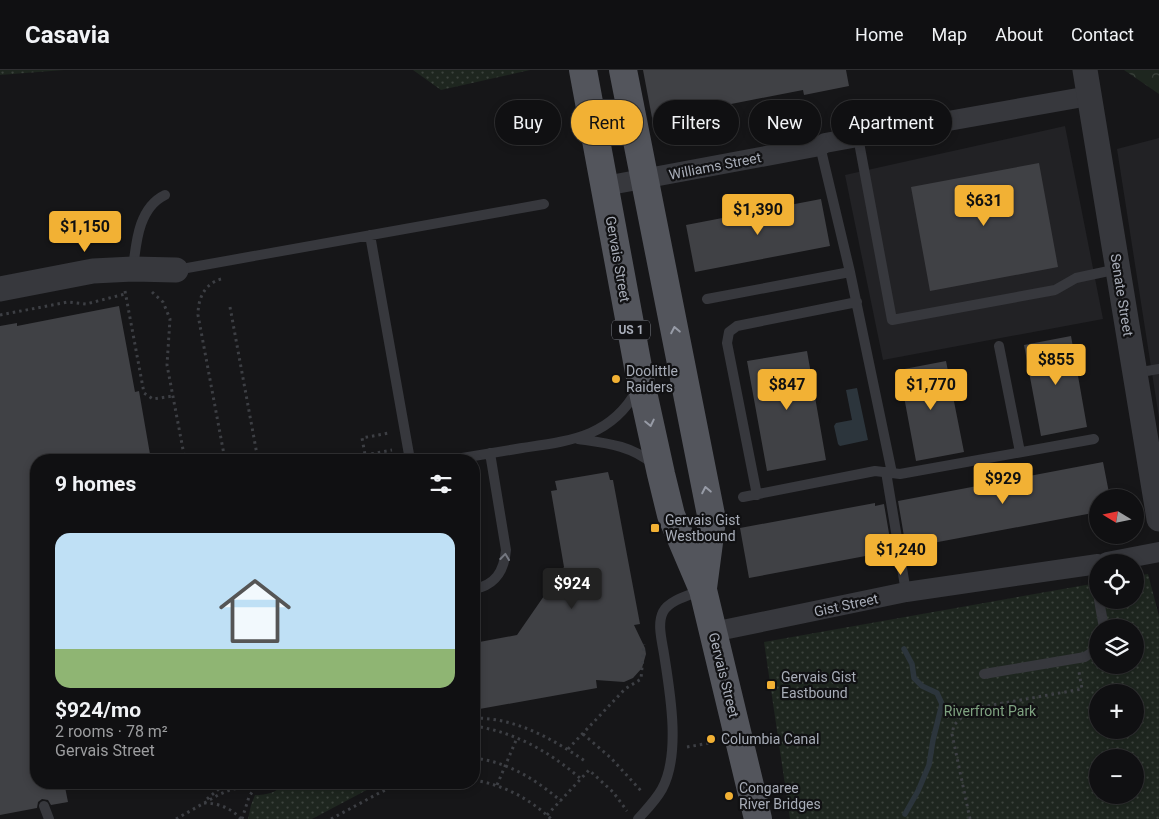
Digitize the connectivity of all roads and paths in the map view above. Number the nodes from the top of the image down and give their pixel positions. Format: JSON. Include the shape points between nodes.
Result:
{"nodes":[{"id":1,"x":583,"y":70,"type":"edge"},
{"id":2,"x":623,"y":70,"type":"edge"},
{"id":3,"x":1085,"y":70,"type":"edge"},
{"id":4,"x":1090,"y":96,"type":"junction"},
{"id":5,"x":952,"y":120,"type":"edge"},
{"id":6,"x":831,"y":142,"type":"edge"},
{"id":7,"x":859,"y":145,"type":"edge"},
{"id":8,"x":820,"y":146,"type":"junction"},
{"id":9,"x":645,"y":178,"type":"junction"},
{"id":10,"x":605,"y":186,"type":"junction"},
{"id":11,"x":165,"y":195,"type":"dead end"},
{"id":12,"x":544,"y":204,"type":"dead end"},
{"id":13,"x":370,"y":235,"type":"junction"},
{"id":14,"x":1118,"y":269,"type":"junction"},
{"id":15,"x":176,"y":270,"type":"joint"},
{"id":16,"x":850,"y":272,"type":"junction"},
{"id":17,"x":223,"y":278,"type":"dead end"},
{"id":18,"x":129,"y":279,"type":"junction"},
{"id":19,"x":0,"y":289,"type":"edge"},
{"id":20,"x":149,"y":291,"type":"dead end"},
{"id":21,"x":125,"y":294,"type":"junction"},
{"id":22,"x":708,"y":299,"type":"dead end"},
{"id":23,"x":857,"y":302,"type":"junction"},
{"id":24,"x":230,"y":306,"type":"dead end"},
{"id":25,"x":0,"y":315,"type":"edge"},
{"id":26,"x":999,"y":346,"type":"dead end"},
{"id":27,"x":1147,"y":371,"type":"edge"},
{"id":28,"x":641,"y":383,"type":"junction"},
{"id":29,"x":173,"y":396,"type":"junction"},
{"id":30,"x":577,"y":439,"type":"junction"},
{"id":31,"x":1094,"y":439,"type":"dead end"},
{"id":32,"x":392,"y":450,"type":"junction"},
{"id":33,"x":1020,"y":452,"type":"junction"},
{"id":34,"x":490,"y":453,"type":"junction"},
{"id":35,"x":184,"y":454,"type":"edge"},
{"id":36,"x":224,"y":454,"type":"edge"},
{"id":37,"x":257,"y":454,"type":"edge"},
{"id":38,"x":365,"y":454,"type":"edge"},
{"id":39,"x":370,"y":454,"type":"edge"},
{"id":40,"x":393,"y":454,"type":"edge"},
{"id":41,"x":409,"y":454,"type":"edge"},
{"id":42,"x":480,"y":455,"type":"edge"},
{"id":43,"x":889,"y":472,"type":"junction"},
{"id":44,"x":661,"y":474,"type":"junction"},
{"id":45,"x":757,"y":495,"type":"junction"},
{"id":46,"x":743,"y":497,"type":"dead end"},
{"id":47,"x":1159,"y":519,"type":"edge"},
{"id":48,"x":1159,"y":552,"type":"edge"},
{"id":49,"x":1144,"y":555,"type":"edge"},
{"id":50,"x":1089,"y":565,"type":"edge"},
{"id":51,"x":480,"y":588,"type":"edge"},
{"id":52,"x":703,"y":590,"type":"junction"},
{"id":53,"x":906,"y":592,"type":"junction"},
{"id":54,"x":713,"y":632,"type":"junction"},
{"id":55,"x":644,"y":644,"type":"dead end"},
{"id":56,"x":1089,"y":655,"type":"edge"},
{"id":57,"x":1078,"y":669,"type":"dead end"},
{"id":58,"x":984,"y":674,"type":"dead end"},
{"id":59,"x":480,"y":718,"type":"edge"},
{"id":60,"x":480,"y":727,"type":"edge"},
{"id":61,"x":583,"y":734,"type":"junction"},
{"id":62,"x":517,"y":738,"type":"junction"},
{"id":63,"x":716,"y":742,"type":"dead end"},
{"id":64,"x":568,"y":749,"type":"junction"},
{"id":65,"x":672,"y":750,"type":"junction"},
{"id":66,"x":480,"y":760,"type":"edge"},
{"id":67,"x":585,"y":761,"type":"dead end"},
{"id":68,"x":506,"y":766,"type":"junction"},
{"id":69,"x":629,"y":778,"type":"dead end"},
{"id":70,"x":581,"y":779,"type":"junction"},
{"id":71,"x":480,"y":781,"type":"edge"},
{"id":72,"x":498,"y":785,"type":"junction"},
{"id":73,"x":219,"y":789,"type":"edge"},
{"id":74,"x":234,"y":789,"type":"edge"},
{"id":75,"x":255,"y":789,"type":"edge"},
{"id":76,"x":387,"y":789,"type":"edge"},
{"id":77,"x":561,"y":801,"type":"junction"},
{"id":78,"x":202,"y":803,"type":"junction"},
{"id":79,"x":44,"y":806,"type":"dead end"},
{"id":80,"x":628,"y":812,"type":"dead end"},
{"id":81,"x":547,"y":815,"type":"junction"},
{"id":82,"x":49,"y":819,"type":"edge"},
{"id":83,"x":176,"y":819,"type":"edge"},
{"id":84,"x":241,"y":819,"type":"edge"},
{"id":85,"x":331,"y":819,"type":"edge"},
{"id":86,"x":551,"y":819,"type":"edge"},
{"id":87,"x":638,"y":819,"type":"edge"},
{"id":88,"x":758,"y":819,"type":"edge"},
{"id":89,"x":970,"y":819,"type":"edge"}],
"edges":[{"from":1,"to":10,"type":"main road","name":"Gervais Street","number":"US 1"},
{"from":2,"to":9,"type":"main road","name":"Gervais Street"},
{"from":3,"to":4,"type":"street","name":"Senate Street"},
{"from":4,"to":5,"type":"street","name":"Williams Street"},
{"from":4,"to":14,"type":"street","name":"Senate Street"},
{"from":6,"to":8,"type":"street","name":"Williams Street"},
{"from":7,"to":14,"type":"lane","via":[[892,320],[1055,290],[1076,278]]},
{"from":8,"to":9,"type":"street","name":"Williams Street"},
{"from":8,"to":16,"type":"lane"},
{"from":9,"to":10,"type":"street","name":"Williams Street"},
{"from":52,"to":9,"type":"main road","name":"Gervais Street","one_way":true,"via":[[712,520]]},
{"from":10,"to":28,"type":"main road","name":"Gervais Street","number":"US 1"},
{"from":11,"to":18,"type":"lane","via":[[151,207],[140,226]]},
{"from":12,"to":13,"type":"lane"},
{"from":13,"to":15,"type":"lane"},
{"from":13,"to":41,"type":"lane"},
{"from":14,"to":27,"type":"street","name":"Senate Street"},
{"from":15,"to":18,"type":"street"},
{"from":16,"to":22,"type":"lane"},
{"from":16,"to":23,"type":"lane"},
{"from":17,"to":36,"type":"path","via":[[204,291],[198,315]]},
{"from":18,"to":19,"type":"street","via":[[93,271]]},
{"from":18,"to":21,"type":"path"},
{"from":20,"to":29,"type":"path","via":[[161,298],[170,319],[167,366]]},
{"from":21,"to":25,"type":"path","via":[[86,304],[68,302]]},
{"from":21,"to":29,"type":"path","via":[[144,393],[154,399]]},
{"from":23,"to":43,"type":"lane"},
{"from":23,"to":45,"type":"lane","via":[[737,326],[729,332],[727,343]]},
{"from":24,"to":37,"type":"path"},
{"from":26,"to":33,"type":"lane"},
{"from":27,"to":47,"type":"street","name":"Senate Street"},
{"from":28,"to":30,"type":"lane","via":[[623,411],[607,425]]},
{"from":28,"to":44,"type":"main road","name":"Gervais Street","number":"US 1","one_way":true},
{"from":29,"to":35,"type":"path"},
{"from":30,"to":34,"type":"lane"},
{"from":30,"to":44,"type":"lane","via":[[629,449],[644,457]]},
{"from":31,"to":33,"type":"lane"},
{"from":32,"to":38,"type":"path","via":[[389,433],[362,438]]},
{"from":32,"to":39,"type":"path"},
{"from":32,"to":40,"type":"path"},
{"from":33,"to":43,"type":"lane","via":[[900,474]]},
{"from":34,"to":42,"type":"lane"},
{"from":51,"to":34,"type":"lane","one_way":true,"via":[[495,580],[503,567],[506,550]]},
{"from":43,"to":45,"type":"lane","via":[[875,471]]},
{"from":43,"to":53,"type":"lane"},
{"from":44,"to":52,"type":"main road","name":"Gervais Street","number":"US 1","via":[[671,515]]},
{"from":45,"to":46,"type":"lane"},
{"from":48,"to":49,"type":"street","name":"Gist Street"},
{"from":50,"to":53,"type":"street","name":"Gist Street"},
{"from":52,"to":54,"type":"main road","name":"Gervais Street","number":"US 1"},
{"from":52,"to":65,"type":"lane","via":[[670,604],[660,619],[669,683]]},
{"from":53,"to":54,"type":"street","name":"Gist Street"},
{"from":54,"to":88,"type":"main road","name":"Gervais Street","number":"US 1"},
{"from":55,"to":61,"type":"path","via":[[641,679],[625,689]]},
{"from":56,"to":58,"type":"lane"},
{"from":57,"to":89,"type":"path","via":[[1082,690],[970,709],[957,722],[952,730]]},
{"from":59,"to":64,"type":"path","via":[[530,729]]},
{"from":60,"to":62,"type":"path"},
{"from":61,"to":64,"type":"path"},
{"from":61,"to":69,"type":"path"},
{"from":62,"to":68,"type":"path"},
{"from":62,"to":70,"type":"path","via":[[548,753]]},
{"from":63,"to":65,"type":"path"},
{"from":64,"to":67,"type":"path"},
{"from":65,"to":87,"type":"lane","via":[[662,789]]},
{"from":66,"to":68,"type":"path"},
{"from":68,"to":72,"type":"path"},
{"from":68,"to":77,"type":"path","via":[[533,779]]},
{"from":70,"to":77,"type":"path"},
{"from":70,"to":80,"type":"path","via":[[589,770],[613,792]]},
{"from":71,"to":72,"type":"path"},
{"from":72,"to":81,"type":"path","via":[[526,799]]},
{"from":73,"to":78,"type":"path"},
{"from":74,"to":78,"type":"path"},
{"from":75,"to":84,"type":"path"},
{"from":76,"to":85,"type":"path"},
{"from":77,"to":81,"type":"path"},
{"from":78,"to":83,"type":"path"},
{"from":78,"to":84,"type":"path","via":[[217,804]]},
{"from":79,"to":82,"type":"lane"},
{"from":81,"to":86,"type":"path"}]}
